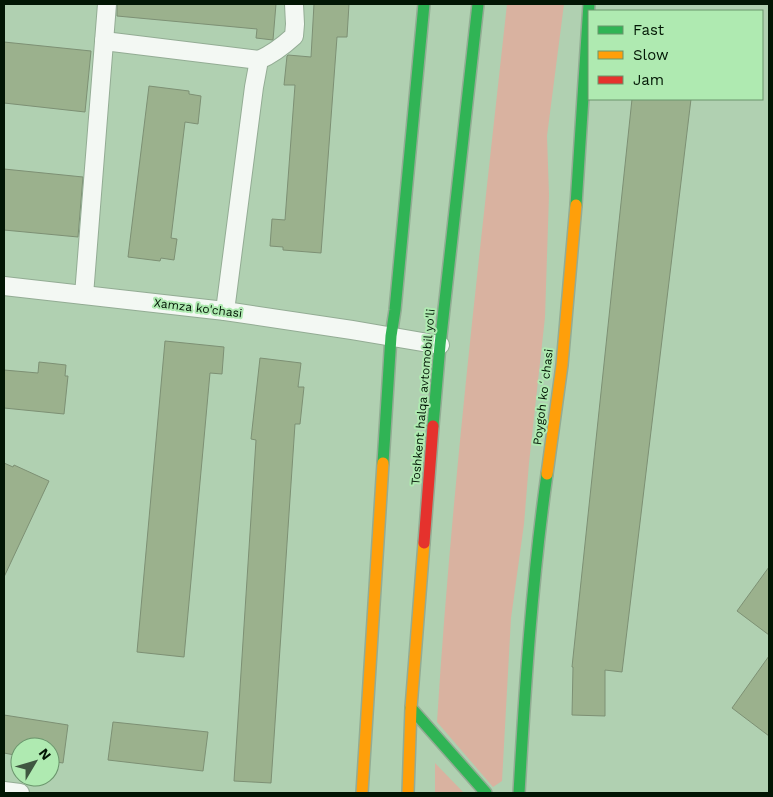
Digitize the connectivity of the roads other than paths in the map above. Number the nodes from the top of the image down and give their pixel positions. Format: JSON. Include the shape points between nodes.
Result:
{"nodes":[{"id":1,"x":107,"y":4,"type":"edge"},
{"id":2,"x":294,"y":4,"type":"edge"},
{"id":3,"x":424,"y":4,"type":"edge"},
{"id":4,"x":478,"y":4,"type":"edge"},
{"id":5,"x":588,"y":21,"type":"edge"},
{"id":6,"x":104,"y":41,"type":"junction"},
{"id":7,"x":259,"y":60,"type":"junction"},
{"id":8,"x":4,"y":286,"type":"edge"},
{"id":9,"x":84,"y":295,"type":"junction"},
{"id":10,"x":225,"y":311,"type":"junction"},
{"id":11,"x":391,"y":336,"type":"junction"},
{"id":12,"x":440,"y":345,"type":"junction"},
{"id":13,"x":411,"y":708,"type":"junction"},
{"id":14,"x":4,"y":791,"type":"edge"},
{"id":15,"x":20,"y":793,"type":"edge"},
{"id":16,"x":362,"y":793,"type":"edge"},
{"id":17,"x":408,"y":793,"type":"edge"},
{"id":18,"x":486,"y":793,"type":"edge"},
{"id":19,"x":519,"y":793,"type":"edge"}],
"edges":[{"from":1,"to":6,"type":"street"},
{"from":2,"to":7,"type":"street","via":[[294,36],[271,55]]},
{"from":3,"to":11,"type":"main road"},
{"from":4,"to":12,"type":"main road","name":"Toshkent halqa avtomobil yo'li"},
{"from":5,"to":19,"type":"main road","name":"Poygoh koʻchasi","via":[[576,213],[562,365],[540,523]]},
{"from":6,"to":7,"type":"street"},
{"from":6,"to":9,"type":"street"},
{"from":7,"to":10,"type":"street"},
{"from":8,"to":9,"type":"street","name":"Xamza ko'chasi"},
{"from":9,"to":10,"type":"street","name":"Xamza ko'chasi"},
{"from":10,"to":11,"type":"street","name":"Xamza ko'chasi"},
{"from":11,"to":12,"type":"street","name":"Xamza ko'chasi"},
{"from":11,"to":16,"type":"main road"},
{"from":12,"to":13,"type":"main road","name":"Toshkent halqa avtomobil yo'li"},
{"from":13,"to":17,"type":"main road","name":"Toshkent halqa avtomobil yo'li"},
{"from":13,"to":18,"type":"main road"},
{"from":14,"to":15,"type":"street"}]}
